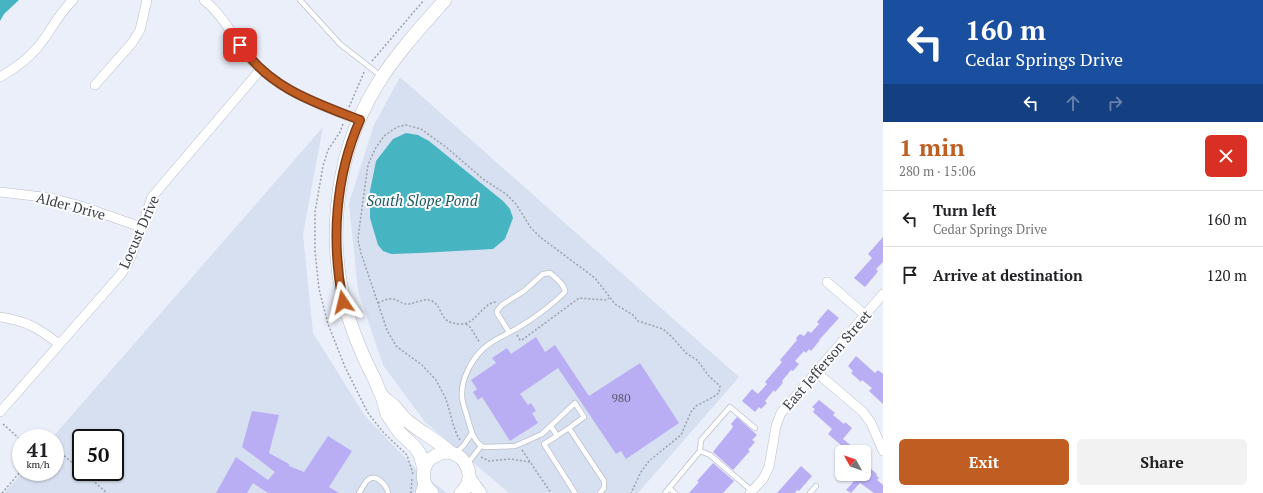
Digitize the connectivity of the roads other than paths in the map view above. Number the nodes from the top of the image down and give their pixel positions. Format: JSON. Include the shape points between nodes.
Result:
{"nodes":[{"id":1,"x":73,"y":0,"type":"edge"},
{"id":2,"x":147,"y":0,"type":"edge"},
{"id":3,"x":204,"y":0,"type":"edge"},
{"id":4,"x":300,"y":0,"type":"edge"},
{"id":5,"x":445,"y":0,"type":"edge"},
{"id":6,"x":260,"y":69,"type":"junction"},
{"id":7,"x":0,"y":77,"type":"edge"},
{"id":8,"x":383,"y":77,"type":"junction"},
{"id":9,"x":95,"y":85,"type":"dead end"},
{"id":10,"x":360,"y":120,"type":"junction"},
{"id":11,"x":0,"y":192,"type":"edge"},
{"id":12,"x":141,"y":227,"type":"junction"},
{"id":13,"x":827,"y":282,"type":"dead end"},
{"id":14,"x":883,"y":294,"type":"edge"},
{"id":15,"x":865,"y":315,"type":"junction"},
{"id":16,"x":0,"y":317,"type":"edge"},
{"id":17,"x":509,"y":332,"type":"junction"},
{"id":18,"x":59,"y":344,"type":"junction"},
{"id":19,"x":816,"y":372,"type":"junction"},
{"id":20,"x":382,"y":396,"type":"junction"},
{"id":21,"x":0,"y":412,"type":"edge"},
{"id":22,"x":551,"y":426,"type":"junction"},
{"id":23,"x":569,"y":428,"type":"junction"},
{"id":24,"x":755,"y":428,"type":"dead end"},
{"id":25,"x":472,"y":433,"type":"junction"},
{"id":26,"x":557,"y":436,"type":"junction"},
{"id":27,"x":480,"y":446,"type":"junction"},
{"id":28,"x":700,"y":451,"type":"junction"},
{"id":29,"x":883,"y":451,"type":"edge"},
{"id":30,"x":452,"y":453,"type":"junction"},
{"id":31,"x":467,"y":465,"type":"junction"},
{"id":32,"x":469,"y":478,"type":"junction"},
{"id":33,"x":423,"y":481,"type":"edge"},
{"id":34,"x":816,"y":486,"type":"dead end"},
{"id":35,"x":669,"y":488,"type":"junction"},
{"id":36,"x":751,"y":492,"type":"edge"},
{"id":37,"x":359,"y":493,"type":"edge"},
{"id":38,"x":388,"y":493,"type":"edge"},
{"id":39,"x":432,"y":493,"type":"edge"},
{"id":40,"x":461,"y":493,"type":"edge"},
{"id":41,"x":480,"y":493,"type":"edge"},
{"id":42,"x":574,"y":493,"type":"edge"},
{"id":43,"x":600,"y":493,"type":"edge"},
{"id":44,"x":664,"y":493,"type":"edge"},
{"id":45,"x":675,"y":493,"type":"edge"},
{"id":46,"x":810,"y":493,"type":"edge"}],
"edges":[{"from":1,"to":7,"type":"street","via":[[38,47],[15,68]]},
{"from":2,"to":9,"type":"street","via":[[140,30],[132,43]]},
{"from":3,"to":6,"type":"street"},
{"from":4,"to":8,"type":"lane","via":[[340,44],[367,68]]},
{"from":5,"to":8,"type":"main road"},
{"from":6,"to":10,"type":"street","via":[[296,94]]},
{"from":6,"to":12,"type":"street","name":"Locust Drive","via":[[152,197]]},
{"from":8,"to":10,"type":"main road"},
{"from":10,"to":20,"type":"main road","via":[[346,161],[339,197],[336,236],[338,264],[340,287],[348,317]]},
{"from":11,"to":12,"type":"street","name":"Alder Drive","via":[[51,198]]},
{"from":12,"to":18,"type":"street","name":"Locust Drive","via":[[122,273]]},
{"from":13,"to":15,"type":"street"},
{"from":14,"to":15,"type":"street","name":"East Jefferson Street"},
{"from":15,"to":19,"type":"street","name":"East Jefferson Street"},
{"from":16,"to":18,"type":"street","via":[[30,324]]},
{"from":17,"to":17,"type":"lane","via":[[561,296],[565,290],[553,275],[547,272],[497,311]]},
{"from":17,"to":25,"type":"lane","via":[[485,348],[468,370],[462,396]]},
{"from":18,"to":21,"type":"street","name":"Locust Drive"},
{"from":19,"to":29,"type":"street","via":[[863,412],[871,423]]},
{"from":19,"to":36,"type":"street","name":"East Jefferson Street","via":[[781,413],[776,426],[769,467],[763,479]]},
{"from":20,"to":30,"type":"main road","via":[[404,418]]},
{"from":20,"to":33,"type":"main road","via":[[387,414],[400,433],[420,454]]},
{"from":22,"to":23,"type":"lane","via":[[575,403],[584,418]]},
{"from":22,"to":26,"type":"lane"},
{"from":22,"to":27,"type":"lane","via":[[542,434],[515,446]]},
{"from":23,"to":26,"type":"lane"},
{"from":23,"to":43,"type":"lane","via":[[604,481],[604,488]]},
{"from":24,"to":28,"type":"lane","via":[[730,407],[701,440]]},
{"from":25,"to":27,"type":"lane"},
{"from":25,"to":30,"type":"lane","via":[[464,445]]},
{"from":26,"to":42,"type":"lane","via":[[544,444]]},
{"from":27,"to":31,"type":"lane"},
{"from":28,"to":35,"type":"lane"},
{"from":28,"to":36,"type":"lane","via":[[710,456]]},
{"from":30,"to":31,"type":"main road","via":[[463,459]]},
{"from":30,"to":33,"type":"main road","via":[[437,454],[431,458]]},
{"from":31,"to":32,"type":"main road"},
{"from":32,"to":40,"type":"main road"},
{"from":32,"to":41,"type":"main road"},
{"from":33,"to":39,"type":"main road"},
{"from":34,"to":46,"type":"lane"},
{"from":35,"to":44,"type":"lane"},
{"from":35,"to":45,"type":"lane"},
{"from":37,"to":38,"type":"lane","via":[[367,479],[372,478],[384,484]]}]}
